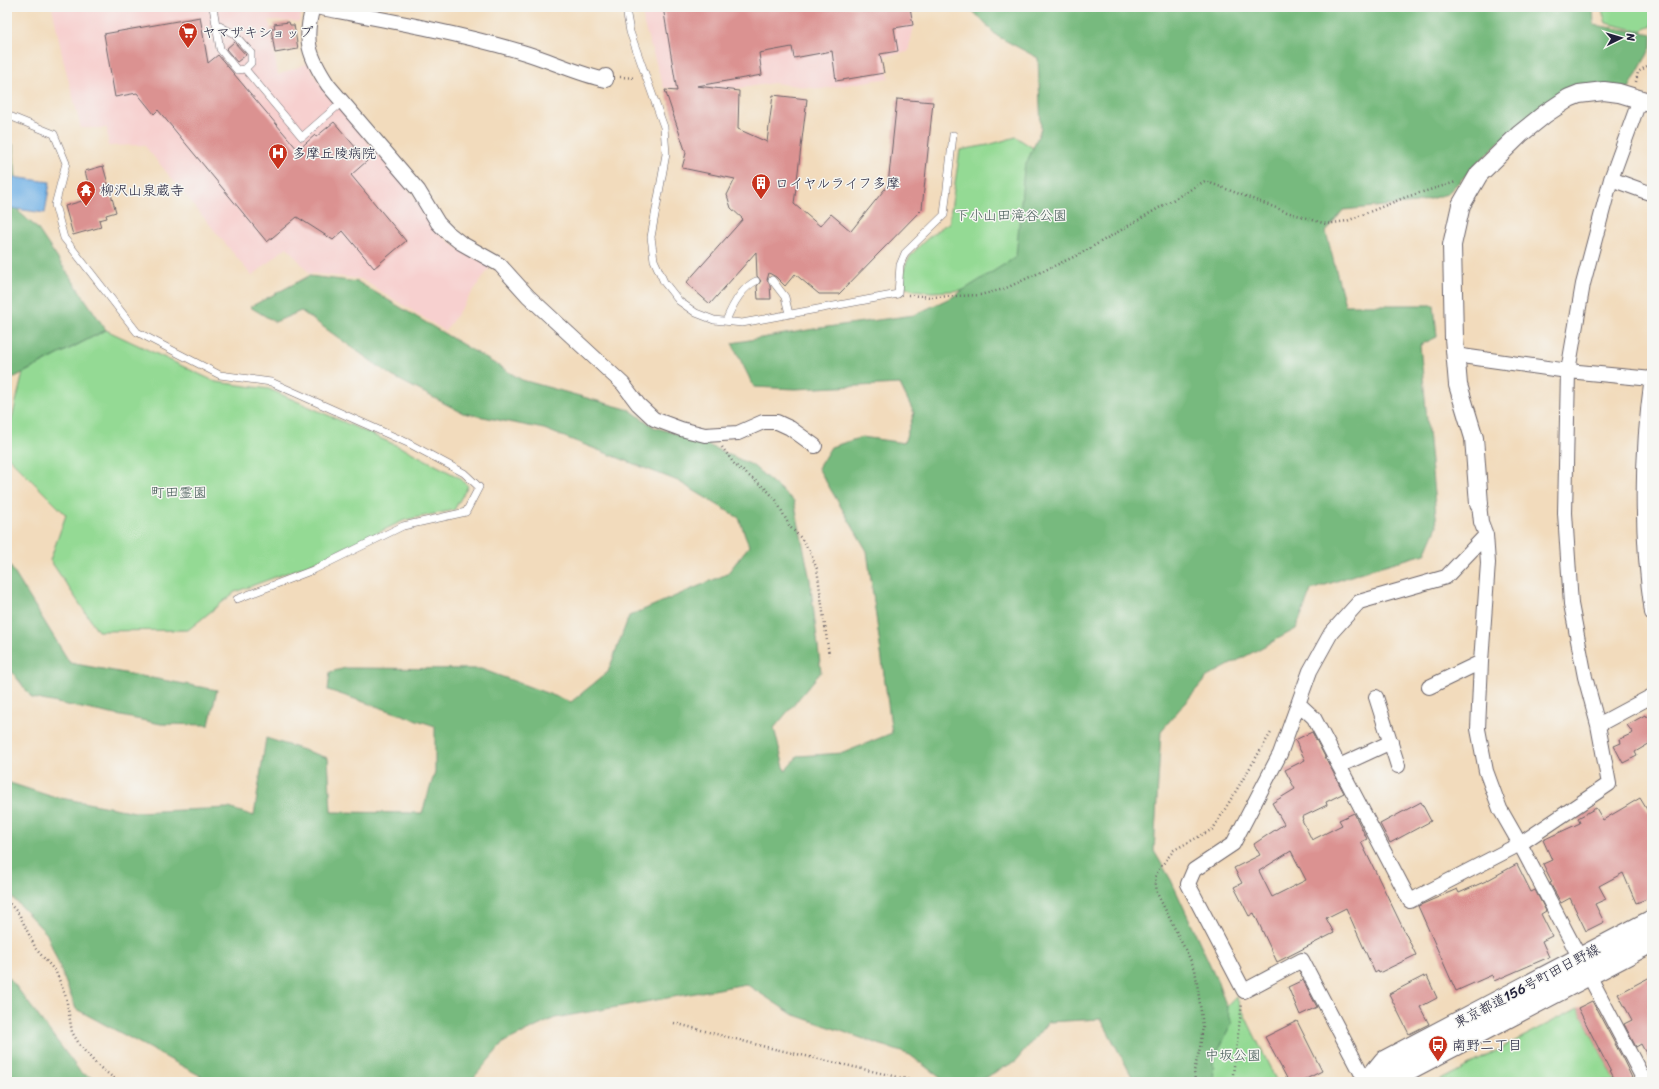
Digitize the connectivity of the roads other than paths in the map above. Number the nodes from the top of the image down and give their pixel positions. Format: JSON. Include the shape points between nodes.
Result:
{"nodes":[{"id":1,"x":213,"y":7,"type":"edge"},
{"id":2,"x":315,"y":7,"type":"edge"},
{"id":3,"x":627,"y":7,"type":"edge"},
{"id":4,"x":216,"y":24,"type":"junction"},
{"id":5,"x":245,"y":69,"type":"junction"},
{"id":6,"x":606,"y":76,"type":"road end"},
{"id":7,"x":1642,"y":100,"type":"edge"},
{"id":8,"x":342,"y":102,"type":"junction"},
{"id":9,"x":7,"y":116,"type":"edge"},
{"id":10,"x":953,"y":135,"type":"dead end"},
{"id":11,"x":1611,"y":179,"type":"junction"},
{"id":12,"x":1652,"y":194,"type":"edge"},
{"id":13,"x":772,"y":280,"type":"dead end"},
{"id":14,"x":756,"y":281,"type":"dead end"},
{"id":15,"x":789,"y":314,"type":"junction"},
{"id":16,"x":726,"y":321,"type":"junction"},
{"id":17,"x":1455,"y":355,"type":"junction"},
{"id":18,"x":1568,"y":370,"type":"junction"},
{"id":19,"x":1652,"y":378,"type":"edge"},
{"id":20,"x":815,"y":446,"type":"dead end"},
{"id":21,"x":1479,"y":504,"type":"joint"},
{"id":22,"x":1486,"y":535,"type":"junction"},
{"id":23,"x":237,"y":599,"type":"dead end"},
{"id":24,"x":1652,"y":613,"type":"edge"},
{"id":25,"x":1481,"y":662,"type":"junction"},
{"id":26,"x":1429,"y":686,"type":"dead end"},
{"id":27,"x":1652,"y":696,"type":"edge"},
{"id":28,"x":1376,"y":697,"type":"dead end"},
{"id":29,"x":1299,"y":704,"type":"junction"},
{"id":30,"x":1598,"y":725,"type":"junction"},
{"id":31,"x":1391,"y":742,"type":"junction"},
{"id":32,"x":1339,"y":766,"type":"junction"},
{"id":33,"x":1398,"y":766,"type":"dead end"},
{"id":34,"x":1520,"y":844,"type":"junction"},
{"id":35,"x":1652,"y":920,"type":"edge"},
{"id":36,"x":1652,"y":942,"type":"edge"},
{"id":37,"x":1585,"y":967,"type":"junction"},
{"id":38,"x":1646,"y":1076,"type":"edge"},
{"id":39,"x":1366,"y":1082,"type":"edge"},
{"id":40,"x":1370,"y":1082,"type":"edge"}],
"edges":[{"from":1,"to":4,"type":"lane"},
{"from":2,"to":6,"type":"street","via":[[443,31],[523,52],[585,76],[606,80]]},
{"from":2,"to":8,"type":"street","via":[[308,24],[309,46],[320,73]]},
{"from":3,"to":16,"type":"lane","via":[[630,32],[664,127],[666,154],[651,237],[654,260],[664,282],[679,301],[696,313],[714,320]]},
{"from":4,"to":5,"type":"lane","via":[[220,49],[237,70]]},
{"from":4,"to":5,"type":"lane","via":[[234,34],[251,53],[251,63]]},
{"from":5,"to":8,"type":"lane","via":[[302,137]]},
{"from":7,"to":11,"type":"street"},
{"from":7,"to":17,"type":"street","via":[[1604,91],[1569,98],[1520,134],[1479,174],[1461,204],[1452,245]]},
{"from":8,"to":20,"type":"street","via":[[418,190],[438,223],[461,243],[500,265],[528,296],[623,384],[638,404],[654,419],[705,435],[738,433],[763,422],[777,422]]},
{"from":9,"to":23,"type":"lane","via":[[54,134],[66,163],[56,204],[64,238],[137,332],[220,375],[271,382],[401,440],[464,473],[479,487],[466,512],[403,526],[312,570]]},
{"from":10,"to":15,"type":"lane","via":[[944,215],[905,253],[900,265],[898,294]]},
{"from":11,"to":12,"type":"street"},
{"from":11,"to":18,"type":"street","via":[[1583,284]]},
{"from":13,"to":15,"type":"lane","via":[[785,297]]},
{"from":14,"to":16,"type":"lane","via":[[733,304]]},
{"from":15,"to":16,"type":"lane","via":[[742,323]]},
{"from":17,"to":18,"type":"street"},
{"from":17,"to":21,"type":"street","via":[[1458,385],[1474,438]]},
{"from":18,"to":19,"type":"street"},
{"from":18,"to":30,"type":"street","via":[[1565,513],[1571,604],[1585,677]]},
{"from":19,"to":24,"type":"street","via":[[1644,460],[1644,528]]},
{"from":21,"to":22,"type":"street","via":[[1481,522]]},
{"from":22,"to":25,"type":"street","via":[[1488,563]]},
{"from":22,"to":29,"type":"street","via":[[1446,577],[1359,602],[1331,633],[1310,671]]},
{"from":25,"to":26,"type":"street"},
{"from":25,"to":34,"type":"street","via":[[1478,728],[1486,771],[1500,809]]},
{"from":27,"to":30,"type":"street"},
{"from":28,"to":31,"type":"street"},
{"from":29,"to":32,"type":"street","via":[[1314,718]]},
{"from":29,"to":39,"type":"street","via":[[1280,754],[1233,844],[1194,870],[1188,884],[1244,991],[1302,960]]},
{"from":30,"to":34,"type":"street","via":[[1609,784]]},
{"from":31,"to":32,"type":"street"},
{"from":31,"to":33,"type":"street"},
{"from":32,"to":34,"type":"street","via":[[1410,902]]},
{"from":34,"to":37,"type":"street"},
{"from":35,"to":37,"type":"main road","name":"東京都道156号町田日野線"},
{"from":36,"to":37,"type":"main road","name":"東京都道156号町田日野線"},
{"from":37,"to":38,"type":"street"},
{"from":37,"to":39,"type":"main road","name":"東京都道156号町田日野線","via":[[1384,1061]]},
{"from":37,"to":40,"type":"main road","name":"東京都道156号町田日野線","via":[[1391,1079]]}]}
